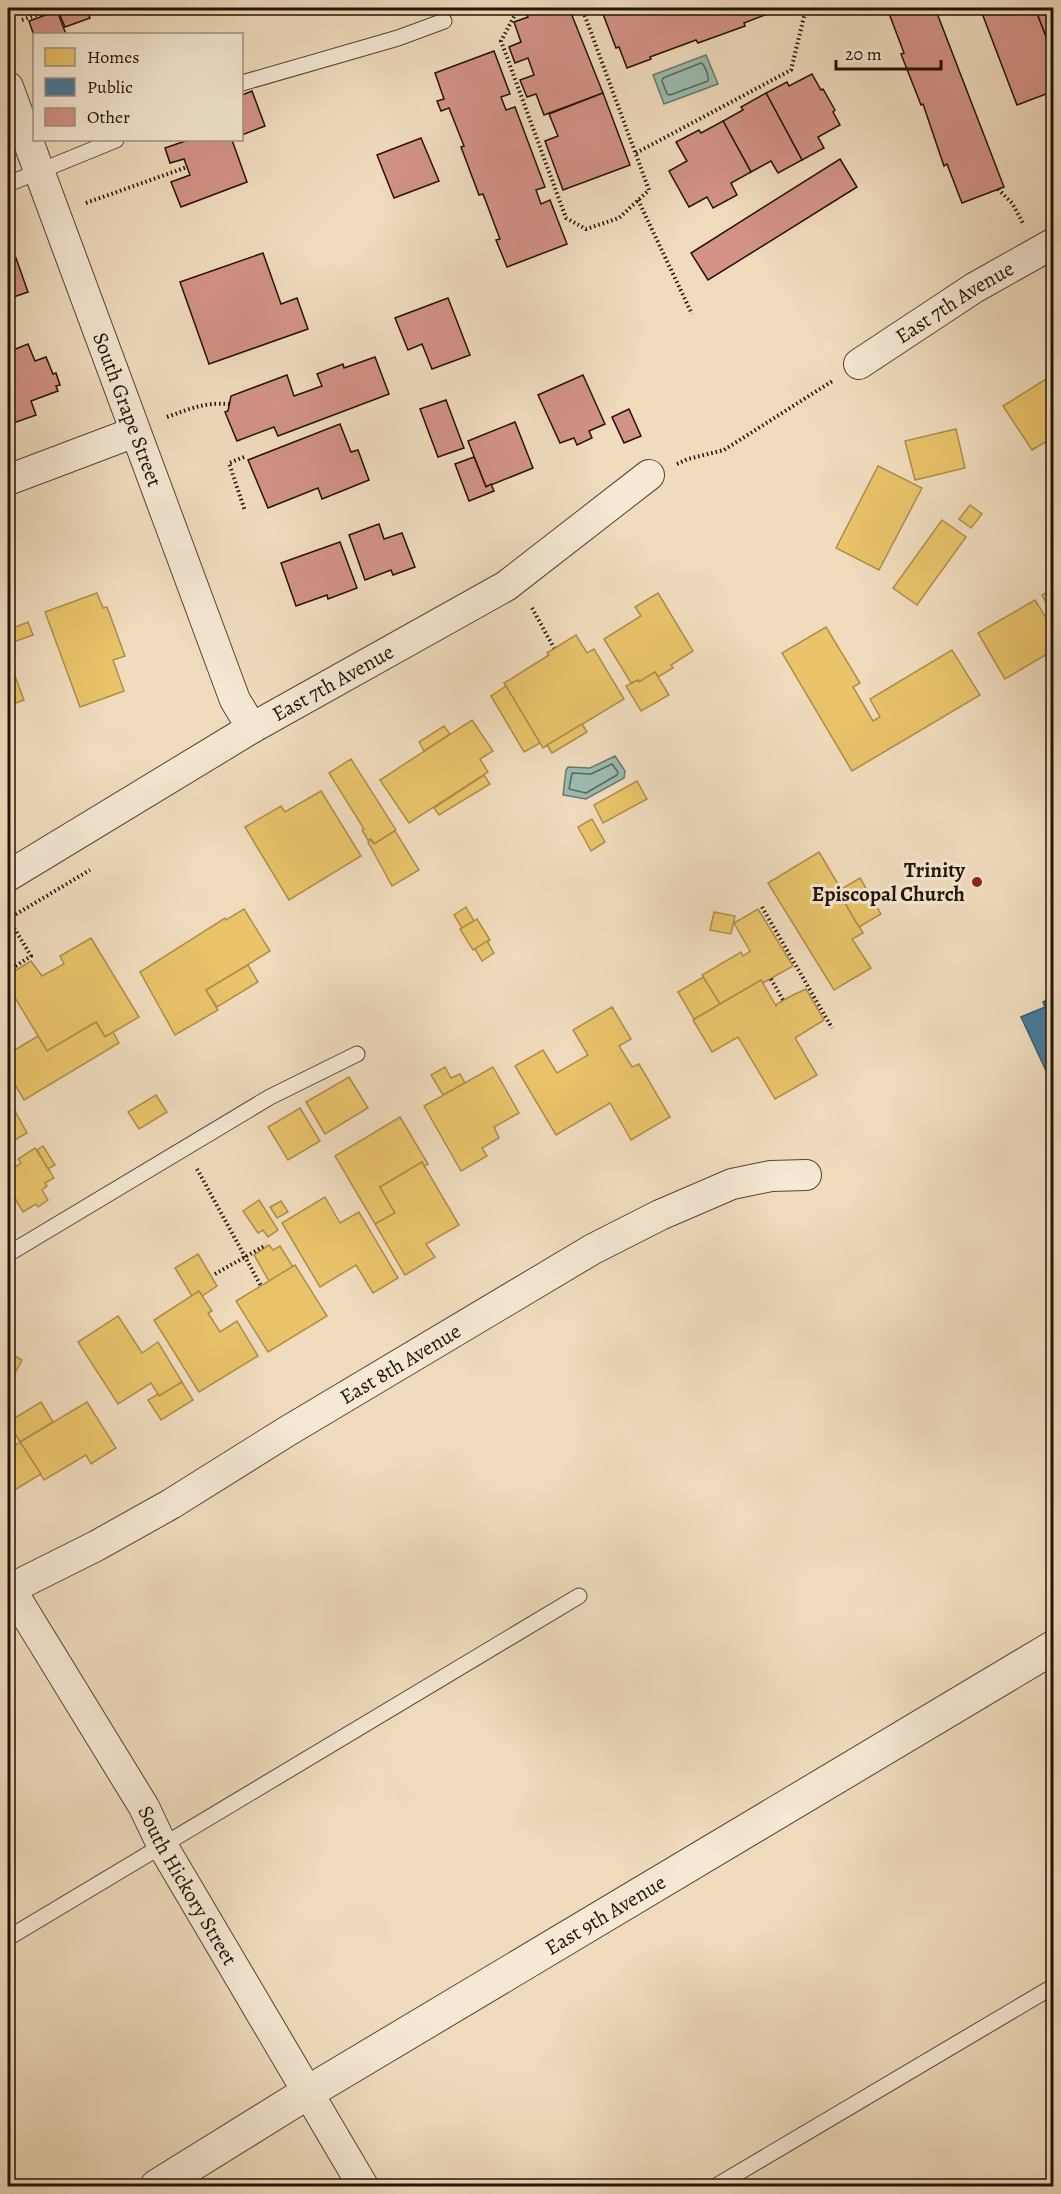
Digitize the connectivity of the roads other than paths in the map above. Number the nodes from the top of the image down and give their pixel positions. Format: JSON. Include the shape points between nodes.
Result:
{"nodes":[{"id":1,"x":444,"y":21,"type":"dead end"},
{"id":2,"x":243,"y":83,"type":"edge"},
{"id":3,"x":8,"y":87,"type":"edge"},
{"id":4,"x":113,"y":141,"type":"edge"},
{"id":5,"x":38,"y":171,"type":"junction"},
{"id":6,"x":8,"y":184,"type":"edge"},
{"id":7,"x":1053,"y":243,"type":"edge"},
{"id":8,"x":859,"y":364,"type":"road end"},
{"id":9,"x":135,"y":432,"type":"junction"},
{"id":10,"x":649,"y":476,"type":"road end"},
{"id":11,"x":8,"y":480,"type":"edge"},
{"id":12,"x":252,"y":728,"type":"junction"},
{"id":13,"x":8,"y":876,"type":"edge"},
{"id":14,"x":357,"y":1054,"type":"dead end"},
{"id":15,"x":806,"y":1175,"type":"dead end"},
{"id":16,"x":8,"y":1254,"type":"edge"},
{"id":17,"x":8,"y":1588,"type":"edge"},
{"id":18,"x":579,"y":1596,"type":"dead end"},
{"id":19,"x":1053,"y":1647,"type":"edge"},
{"id":20,"x":162,"y":1845,"type":"junction"},
{"id":21,"x":8,"y":1938,"type":"edge"},
{"id":22,"x":1053,"y":1986,"type":"edge"},
{"id":23,"x":307,"y":2093,"type":"junction"},
{"id":24,"x":157,"y":2187,"type":"edge"},
{"id":25,"x":363,"y":2187,"type":"edge"},
{"id":26,"x":716,"y":2187,"type":"edge"}],
"edges":[{"from":1,"to":2,"type":"lane"},
{"from":3,"to":5,"type":"street","name":"South Grape Street"},
{"from":4,"to":5,"type":"lane"},
{"from":5,"to":6,"type":"lane"},
{"from":5,"to":9,"type":"street","name":"South Grape Street"},
{"from":7,"to":8,"type":"street","name":"East 7th Avenue","via":[[974,288]]},
{"from":9,"to":11,"type":"street"},
{"from":9,"to":12,"type":"street","name":"South Grape Street","via":[[235,700]]},
{"from":10,"to":12,"type":"street","name":"East 7th Avenue","via":[[516,579]]},
{"from":12,"to":13,"type":"street","name":"East 7th Avenue"},
{"from":14,"to":16,"type":"lane","via":[[270,1097]]},
{"from":15,"to":17,"type":"street","name":"East 8th Avenue","via":[[771,1176],[732,1184],[592,1249],[171,1504]]},
{"from":17,"to":20,"type":"street","name":"South Hickory Street","via":[[144,1807]]},
{"from":18,"to":20,"type":"lane"},
{"from":19,"to":23,"type":"street","name":"East 9th Avenue"},
{"from":20,"to":21,"type":"lane"},
{"from":20,"to":23,"type":"street","name":"South Hickory Street"},
{"from":22,"to":26,"type":"lane"},
{"from":23,"to":24,"type":"street","name":"East 9th Avenue"},
{"from":23,"to":25,"type":"street","name":"South Hickory Street"}]}
